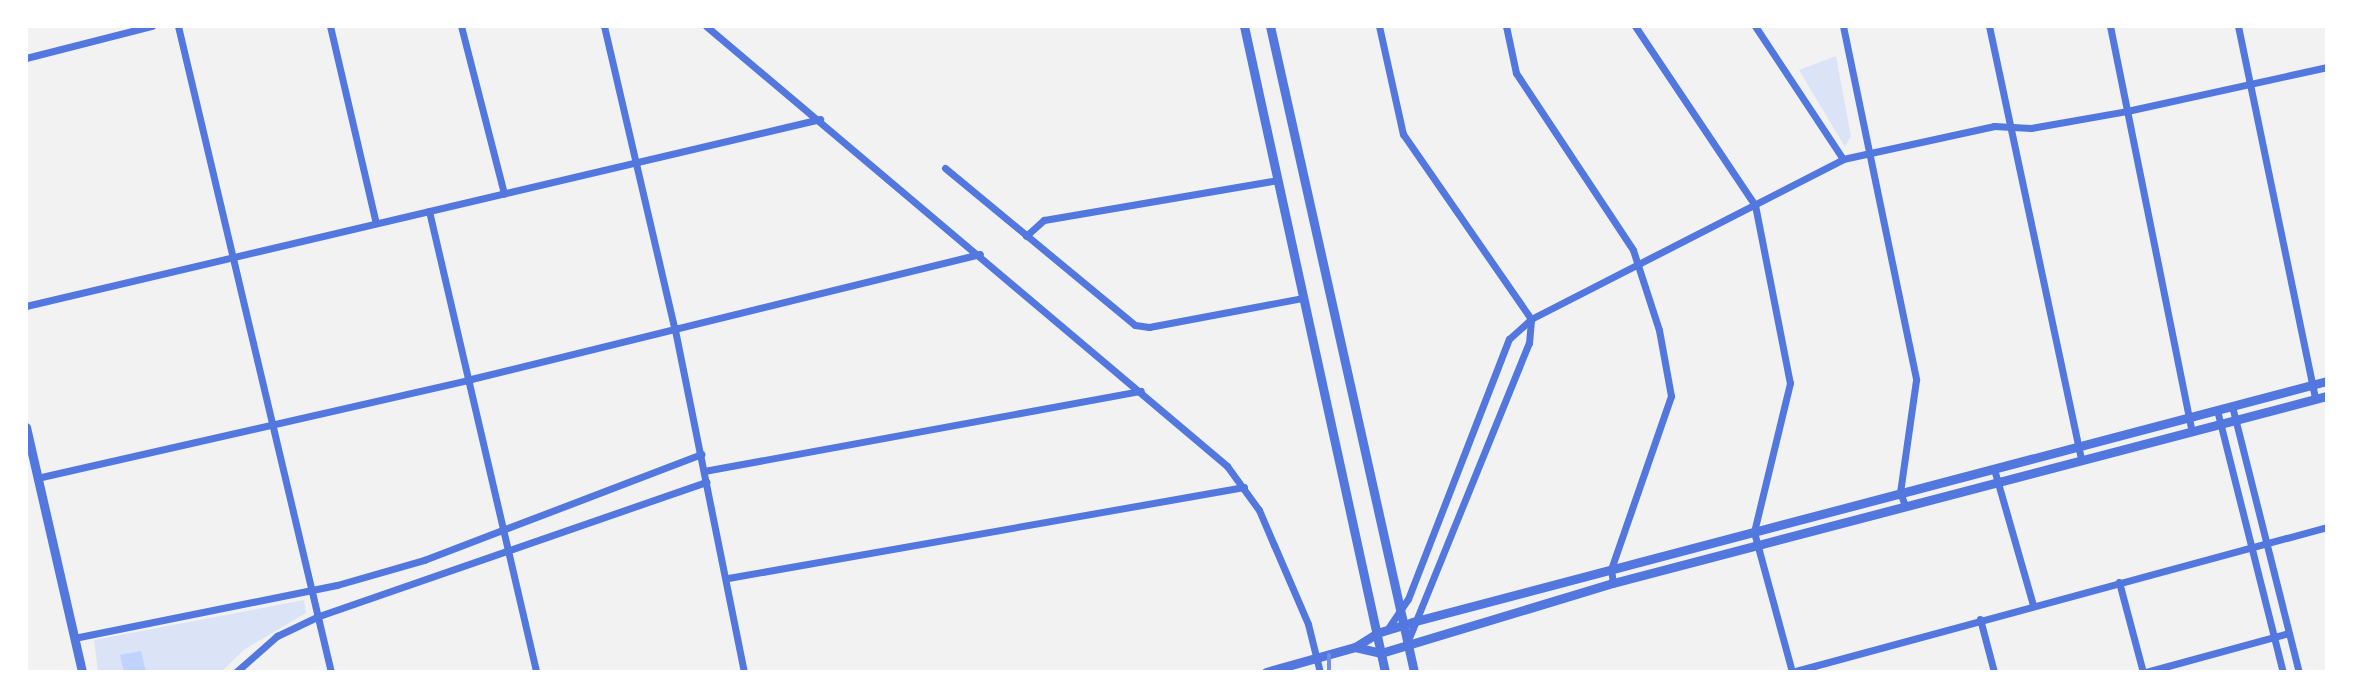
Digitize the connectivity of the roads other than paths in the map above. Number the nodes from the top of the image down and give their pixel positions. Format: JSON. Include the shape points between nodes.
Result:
{"nodes":[{"id":1,"x":152,"y":26,"type":"edge"},
{"id":2,"x":178,"y":26,"type":"edge"},
{"id":3,"x":330,"y":26,"type":"edge"},
{"id":4,"x":461,"y":26,"type":"edge"},
{"id":5,"x":604,"y":26,"type":"edge"},
{"id":6,"x":706,"y":26,"type":"edge"},
{"id":7,"x":1244,"y":26,"type":"edge"},
{"id":8,"x":1270,"y":26,"type":"edge"},
{"id":9,"x":1379,"y":26,"type":"edge"},
{"id":10,"x":1506,"y":26,"type":"edge"},
{"id":11,"x":1635,"y":26,"type":"edge"},
{"id":12,"x":1755,"y":26,"type":"edge"},
{"id":13,"x":1843,"y":26,"type":"edge"},
{"id":14,"x":1989,"y":26,"type":"edge"},
{"id":15,"x":2110,"y":26,"type":"edge"},
{"id":16,"x":2238,"y":26,"type":"edge"},
{"id":17,"x":26,"y":58,"type":"edge"},
{"id":18,"x":2327,"y":67,"type":"edge"},
{"id":19,"x":2250,"y":82,"type":"junction"},
{"id":20,"x":2127,"y":111,"type":"junction"},
{"id":21,"x":820,"y":119,"type":"junction"},
{"id":22,"x":2010,"y":126,"type":"junction"},
{"id":23,"x":1872,"y":150,"type":"junction"},
{"id":24,"x":1843,"y":159,"type":"junction"},
{"id":25,"x":638,"y":162,"type":"junction"},
{"id":26,"x":945,"y":168,"type":"dead end"},
{"id":27,"x":1278,"y":180,"type":"junction"},
{"id":28,"x":504,"y":194,"type":"junction"},
{"id":29,"x":1755,"y":205,"type":"junction"},
{"id":30,"x":429,"y":211,"type":"junction"},
{"id":31,"x":376,"y":223,"type":"junction"},
{"id":32,"x":1026,"y":236,"type":"junction"},
{"id":33,"x":980,"y":254,"type":"junction"},
{"id":34,"x":229,"y":256,"type":"junction"},
{"id":35,"x":1639,"y":264,"type":"junction"},
{"id":36,"x":1303,"y":298,"type":"junction"},
{"id":37,"x":26,"y":306,"type":"edge"},
{"id":38,"x":1531,"y":319,"type":"junction"},
{"id":39,"x":675,"y":330,"type":"junction"},
{"id":40,"x":471,"y":379,"type":"junction"},
{"id":41,"x":2327,"y":381,"type":"edge"},
{"id":42,"x":2311,"y":385,"type":"junction"},
{"id":43,"x":1141,"y":391,"type":"junction"},
{"id":44,"x":2327,"y":396,"type":"edge"},
{"id":45,"x":2315,"y":399,"type":"junction"},
{"id":46,"x":2232,"y":406,"type":"junction"},
{"id":47,"x":2217,"y":410,"type":"junction"},
{"id":48,"x":2190,"y":417,"type":"junction"},
{"id":49,"x":2236,"y":419,"type":"junction"},
{"id":50,"x":2221,"y":423,"type":"junction"},
{"id":51,"x":271,"y":424,"type":"junction"},
{"id":52,"x":26,"y":427,"type":"edge"},
{"id":53,"x":2192,"y":431,"type":"junction"},
{"id":54,"x":2078,"y":447,"type":"junction"},
{"id":55,"x":701,"y":454,"type":"junction"},
{"id":56,"x":2081,"y":460,"type":"junction"},
{"id":57,"x":1994,"y":469,"type":"junction"},
{"id":58,"x":704,"y":471,"type":"junction"},
{"id":59,"x":37,"y":478,"type":"junction"},
{"id":60,"x":706,"y":482,"type":"junction"},
{"id":61,"x":1997,"y":482,"type":"junction"},
{"id":62,"x":1244,"y":487,"type":"junction"},
{"id":63,"x":1900,"y":492,"type":"junction"},
{"id":64,"x":1905,"y":506,"type":"junction"},
{"id":65,"x":2327,"y":527,"type":"edge"},
{"id":66,"x":503,"y":531,"type":"junction"},
{"id":67,"x":1754,"y":532,"type":"junction"},
{"id":68,"x":2267,"y":543,"type":"junction"},
{"id":69,"x":1757,"y":546,"type":"junction"},
{"id":70,"x":2252,"y":547,"type":"junction"},
{"id":71,"x":506,"y":550,"type":"junction"},
{"id":72,"x":1611,"y":569,"type":"junction"},
{"id":73,"x":728,"y":578,"type":"junction"},
{"id":74,"x":2119,"y":582,"type":"junction"},
{"id":75,"x":1613,"y":583,"type":"junction"},
{"id":76,"x":310,"y":590,"type":"junction"},
{"id":77,"x":2033,"y":605,"type":"junction"},
{"id":78,"x":1401,"y":612,"type":"junction"},
{"id":79,"x":319,"y":616,"type":"junction"},
{"id":80,"x":1980,"y":619,"type":"junction"},
{"id":81,"x":1407,"y":624,"type":"junction"},
{"id":82,"x":1382,"y":631,"type":"junction"},
{"id":83,"x":2289,"y":633,"type":"junction"},
{"id":84,"x":2274,"y":637,"type":"junction"},
{"id":85,"x":74,"y":638,"type":"junction"},
{"id":86,"x":1407,"y":644,"type":"junction"},
{"id":87,"x":1355,"y":647,"type":"junction"},
{"id":88,"x":1381,"y":653,"type":"junction"},
{"id":89,"x":1317,"y":659,"type":"junction"},
{"id":90,"x":82,"y":672,"type":"edge"},
{"id":91,"x":236,"y":672,"type":"edge"},
{"id":92,"x":331,"y":672,"type":"edge"},
{"id":93,"x":536,"y":672,"type":"edge"},
{"id":94,"x":744,"y":672,"type":"edge"},
{"id":95,"x":1266,"y":672,"type":"edge"},
{"id":96,"x":1320,"y":672,"type":"edge"},
{"id":97,"x":1385,"y":672,"type":"edge"},
{"id":98,"x":1414,"y":672,"type":"edge"},
{"id":99,"x":1792,"y":672,"type":"edge"},
{"id":100,"x":1994,"y":672,"type":"edge"},
{"id":101,"x":2145,"y":672,"type":"edge"},
{"id":102,"x":2283,"y":672,"type":"edge"},
{"id":103,"x":2299,"y":672,"type":"edge"}],
"edges":[{"from":1,"to":17,"type":"street"},
{"from":2,"to":34,"type":"street"},
{"from":3,"to":31,"type":"street"},
{"from":4,"to":28,"type":"street"},
{"from":5,"to":25,"type":"street"},
{"from":6,"to":21,"type":"street"},
{"from":7,"to":27,"type":"street"},
{"from":8,"to":78,"type":"street"},
{"from":9,"to":38,"type":"street","via":[[1403,134]]},
{"from":10,"to":35,"type":"street","via":[[1516,73]]},
{"from":11,"to":29,"type":"street","via":[[1745,182]]},
{"from":12,"to":24,"type":"street"},
{"from":13,"to":23,"type":"street"},
{"from":14,"to":22,"type":"street"},
{"from":15,"to":20,"type":"street"},
{"from":16,"to":19,"type":"street"},
{"from":18,"to":19,"type":"street"},
{"from":19,"to":20,"type":"street"},
{"from":19,"to":42,"type":"street"},
{"from":20,"to":22,"type":"street","via":[[2031,128]]},
{"from":20,"to":48,"type":"street"},
{"from":21,"to":25,"type":"street"},
{"from":21,"to":33,"type":"street"},
{"from":22,"to":23,"type":"street"},
{"from":22,"to":54,"type":"street"},
{"from":23,"to":24,"type":"street"},
{"from":23,"to":63,"type":"street","via":[[1916,380]]},
{"from":24,"to":29,"type":"street"},
{"from":25,"to":28,"type":"street"},
{"from":25,"to":39,"type":"street"},
{"from":26,"to":32,"type":"street"},
{"from":27,"to":32,"type":"street","via":[[1044,220]]},
{"from":27,"to":36,"type":"street"},
{"from":28,"to":30,"type":"street"},
{"from":29,"to":35,"type":"street"},
{"from":29,"to":67,"type":"street","via":[[1790,383]]},
{"from":30,"to":31,"type":"street"},
{"from":30,"to":40,"type":"street"},
{"from":31,"to":34,"type":"street"},
{"from":32,"to":36,"type":"street","via":[[1135,325],[1149,327]]},
{"from":33,"to":39,"type":"street"},
{"from":33,"to":43,"type":"street"},
{"from":34,"to":37,"type":"street"},
{"from":34,"to":51,"type":"street"},
{"from":35,"to":38,"type":"street"},
{"from":35,"to":72,"type":"street","via":[[1671,396]]},
{"from":36,"to":82,"type":"street"},
{"from":38,"to":78,"type":"street","via":[[1509,339]]},
{"from":38,"to":81,"type":"street","via":[[1529,343]]},
{"from":39,"to":40,"type":"street"},
{"from":39,"to":55,"type":"street"},
{"from":40,"to":51,"type":"street"},
{"from":40,"to":66,"type":"street"},
{"from":41,"to":42,"type":"street"},
{"from":42,"to":45,"type":"street"},
{"from":42,"to":46,"type":"street"},
{"from":43,"to":58,"type":"street"},
{"from":43,"to":62,"type":"street"},
{"from":44,"to":45,"type":"street"},
{"from":45,"to":49,"type":"street"},
{"from":46,"to":47,"type":"street"},
{"from":46,"to":49,"type":"street"},
{"from":47,"to":48,"type":"street"},
{"from":47,"to":50,"type":"street"},
{"from":48,"to":53,"type":"street"},
{"from":48,"to":54,"type":"street"},
{"from":49,"to":50,"type":"street"},
{"from":49,"to":68,"type":"street"},
{"from":50,"to":53,"type":"street"},
{"from":50,"to":70,"type":"street"},
{"from":51,"to":59,"type":"street"},
{"from":51,"to":76,"type":"street"},
{"from":52,"to":59,"type":"street"},
{"from":53,"to":56,"type":"street"},
{"from":54,"to":56,"type":"street"},
{"from":54,"to":57,"type":"street"},
{"from":55,"to":58,"type":"street"},
{"from":55,"to":66,"type":"street"},
{"from":56,"to":61,"type":"street"},
{"from":57,"to":61,"type":"street"},
{"from":57,"to":63,"type":"street"},
{"from":58,"to":60,"type":"street"},
{"from":59,"to":85,"type":"street"},
{"from":60,"to":71,"type":"street"},
{"from":60,"to":73,"type":"street"},
{"from":61,"to":64,"type":"street"},
{"from":61,"to":77,"type":"street"},
{"from":62,"to":73,"type":"street"},
{"from":62,"to":89,"type":"street","via":[[1274,545]]},
{"from":63,"to":64,"type":"street"},
{"from":63,"to":67,"type":"street"},
{"from":64,"to":69,"type":"street"},
{"from":65,"to":68,"type":"street"},
{"from":66,"to":71,"type":"street"},
{"from":66,"to":76,"type":"street","via":[[424,560]]},
{"from":67,"to":69,"type":"street"},
{"from":67,"to":72,"type":"street"},
{"from":68,"to":70,"type":"street"},
{"from":68,"to":83,"type":"street"},
{"from":69,"to":75,"type":"street"},
{"from":69,"to":99,"type":"street"},
{"from":70,"to":74,"type":"street"},
{"from":70,"to":84,"type":"street"},
{"from":71,"to":79,"type":"street"},
{"from":71,"to":93,"type":"street"},
{"from":72,"to":75,"type":"street"},
{"from":72,"to":81,"type":"street"},
{"from":73,"to":94,"type":"street"},
{"from":74,"to":77,"type":"street"},
{"from":74,"to":101,"type":"street"},
{"from":75,"to":86,"type":"street"},
{"from":76,"to":79,"type":"street"},
{"from":76,"to":85,"type":"street"},
{"from":77,"to":80,"type":"street"},
{"from":78,"to":81,"type":"street"},
{"from":78,"to":82,"type":"street"},
{"from":79,"to":91,"type":"street","via":[[277,636]]},
{"from":79,"to":92,"type":"street"},
{"from":80,"to":99,"type":"street"},
{"from":80,"to":100,"type":"street"},
{"from":81,"to":82,"type":"street"},
{"from":81,"to":86,"type":"street"},
{"from":82,"to":87,"type":"street"},
{"from":82,"to":88,"type":"street"},
{"from":83,"to":84,"type":"street"},
{"from":83,"to":103,"type":"street"},
{"from":84,"to":101,"type":"street"},
{"from":84,"to":102,"type":"street"},
{"from":85,"to":90,"type":"street"},
{"from":86,"to":88,"type":"street"},
{"from":86,"to":98,"type":"street"},
{"from":87,"to":88,"type":"street"},
{"from":87,"to":89,"type":"street"},
{"from":88,"to":97,"type":"street"},
{"from":89,"to":95,"type":"street"},
{"from":89,"to":96,"type":"street"}]}
